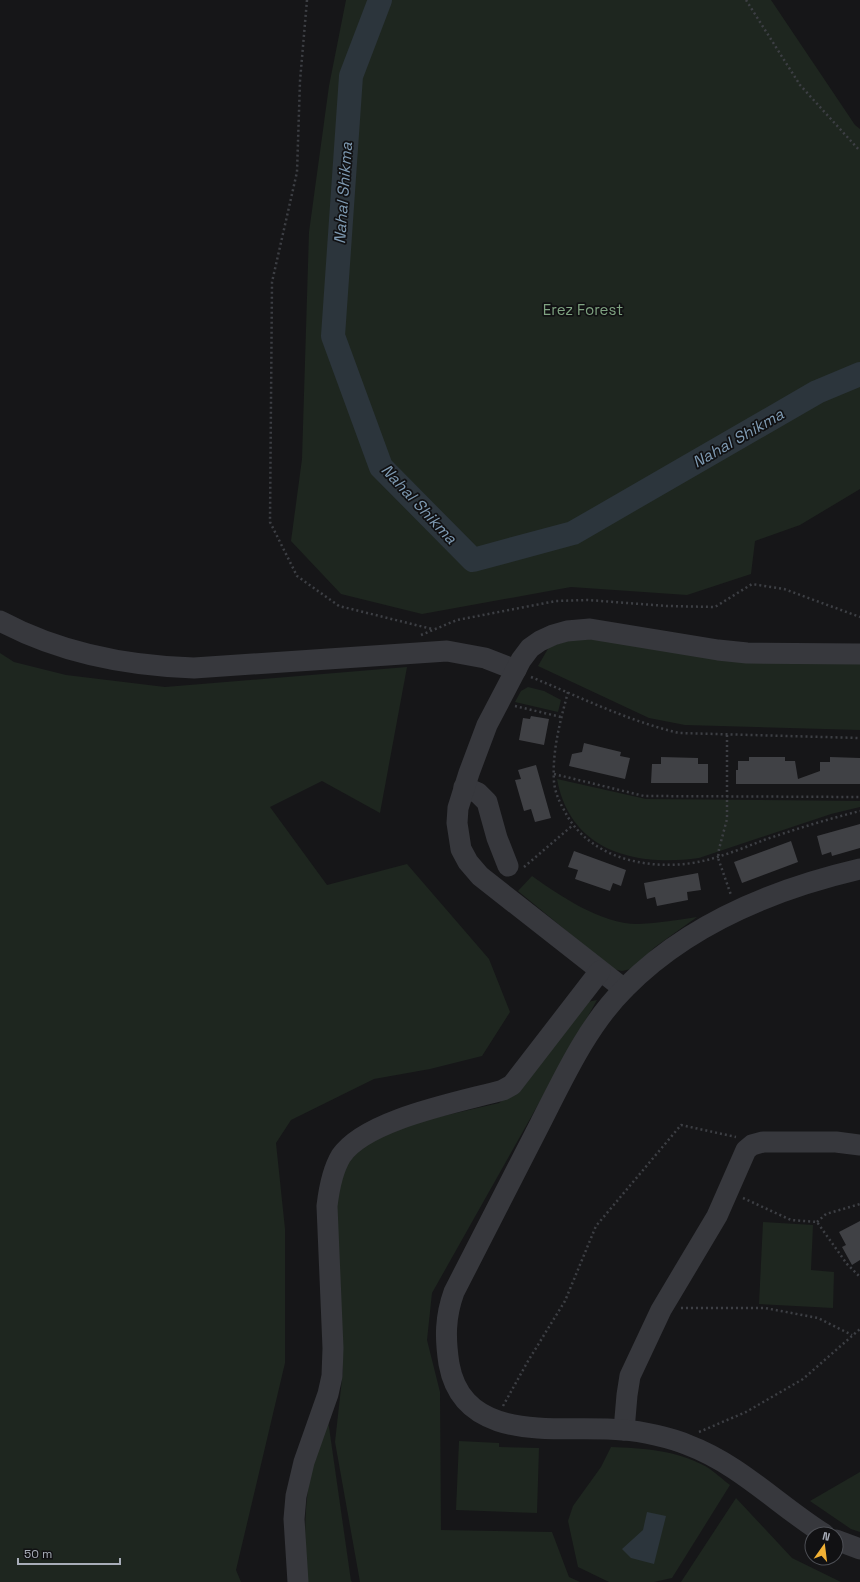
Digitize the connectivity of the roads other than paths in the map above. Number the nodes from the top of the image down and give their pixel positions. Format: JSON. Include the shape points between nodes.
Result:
{"nodes":[{"id":1,"x":0,"y":622,"type":"edge"},
{"id":2,"x":860,"y":654,"type":"edge"},
{"id":3,"x":516,"y":670,"type":"junction"},
{"id":4,"x":464,"y":787,"type":"junction"},
{"id":5,"x":514,"y":868,"type":"road end"},
{"id":6,"x":860,"y":869,"type":"edge"},
{"id":7,"x":600,"y":971,"type":"junction"},
{"id":8,"x":624,"y":989,"type":"junction"},
{"id":9,"x":860,"y":1145,"type":"edge"},
{"id":10,"x":624,"y":1430,"type":"junction"},
{"id":11,"x":812,"y":1526,"type":"edge"},
{"id":12,"x":844,"y":1543,"type":"edge"},
{"id":13,"x":860,"y":1550,"type":"edge"},
{"id":14,"x":298,"y":1582,"type":"edge"}],
"edges":[{"from":1,"to":3,"type":"street","via":[[64,648],[124,663],[155,667],[194,668],[447,651],[485,658]]},
{"from":2,"to":3,"type":"street","via":[[747,653],[590,629],[568,631],[540,641],[530,648]]},
{"from":3,"to":4,"type":"street","via":[[478,748]]},
{"from":4,"to":5,"type":"street","via":[[478,793],[487,802],[497,838]]},
{"from":4,"to":7,"type":"street","via":[[457,823],[461,849],[468,862],[494,887]]},
{"from":6,"to":8,"type":"street","via":[[784,890],[736,911],[682,942]]},
{"from":7,"to":8,"type":"street"},
{"from":7,"to":14,"type":"street","via":[[512,1085],[386,1125],[350,1145],[341,1157],[328,1189],[327,1206],[332,1376],[304,1462],[296,1496],[294,1519]]},
{"from":8,"to":10,"type":"street","via":[[604,1013],[574,1060],[454,1292],[448,1309],[446,1344],[456,1386],[468,1404],[483,1416],[529,1427]]},
{"from":9,"to":10,"type":"street","via":[[836,1142],[763,1142],[746,1150],[709,1230],[661,1310],[630,1376]]},
{"from":10,"to":11,"type":"street","via":[[687,1444],[710,1454],[734,1468]]},
{"from":12,"to":13,"type":"street"}]}
